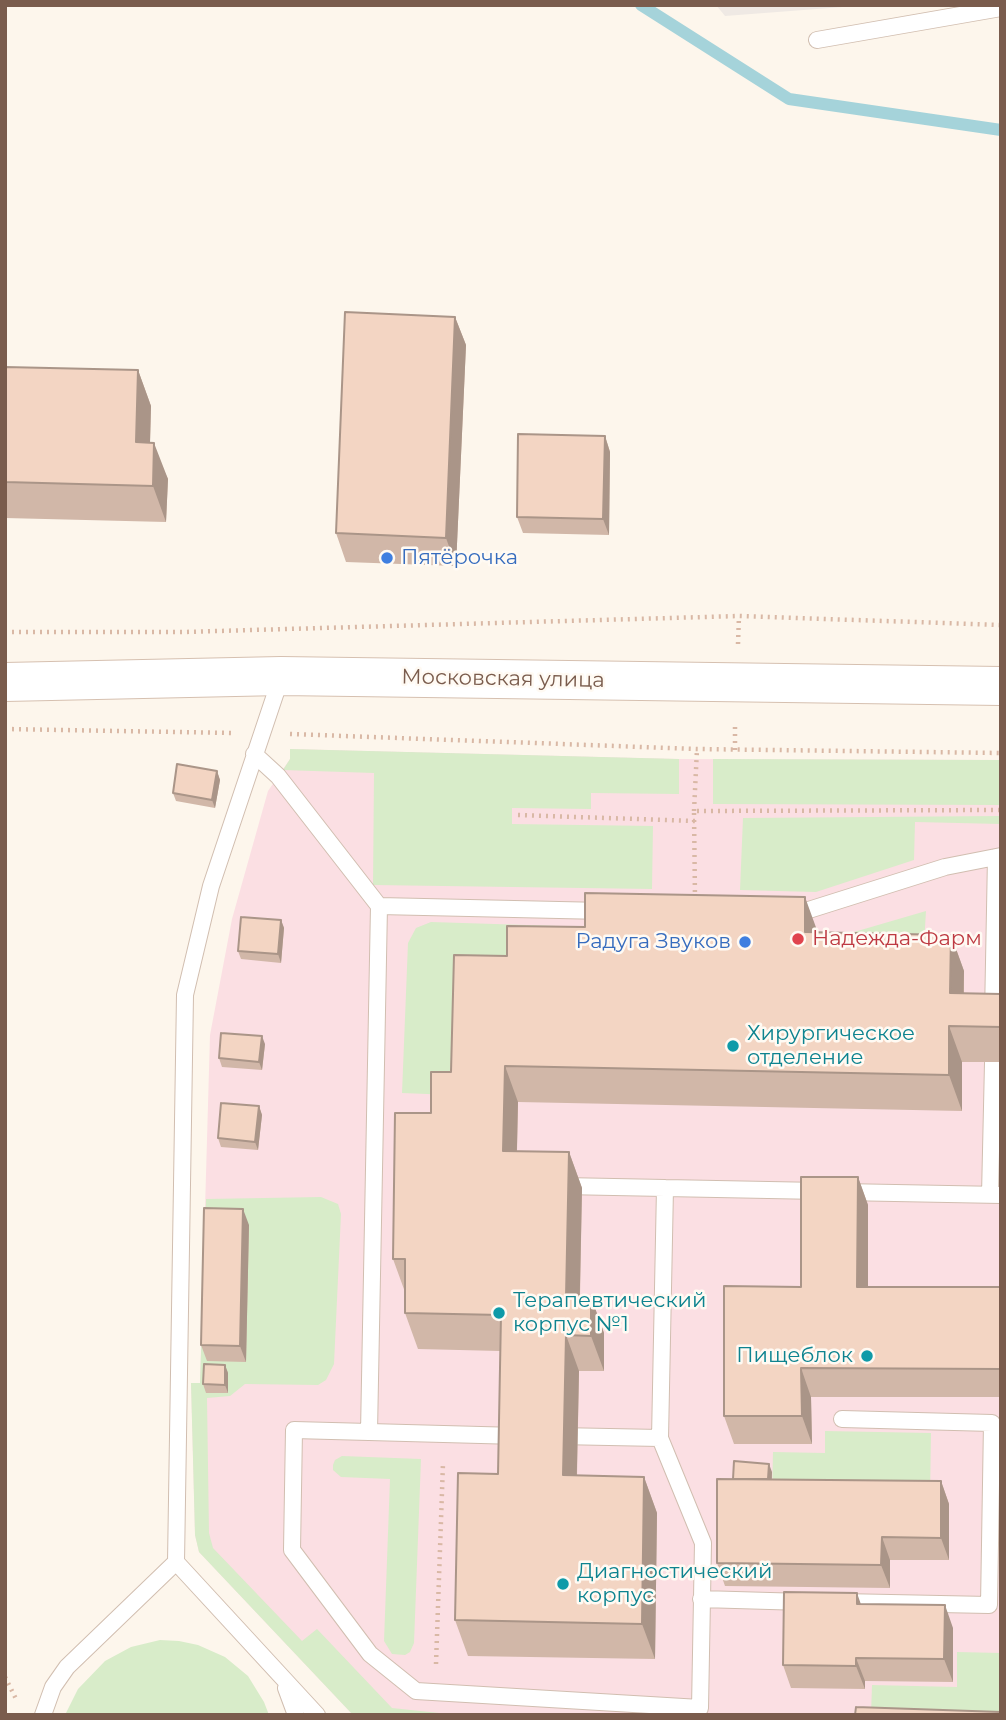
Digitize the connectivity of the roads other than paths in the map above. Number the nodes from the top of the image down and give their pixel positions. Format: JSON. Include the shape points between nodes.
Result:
{"nodes":[{"id":1,"x":1001,"y":8,"type":"edge"},
{"id":2,"x":817,"y":40,"type":"dead end"},
{"id":3,"x":281,"y":676,"type":"junction"},
{"id":4,"x":5,"y":682,"type":"edge"},
{"id":5,"x":1001,"y":686,"type":"edge"},
{"id":6,"x":254,"y":754,"type":"junction"},
{"id":7,"x":998,"y":857,"type":"edge"},
{"id":8,"x":379,"y":906,"type":"junction"},
{"id":9,"x":627,"y":911,"type":"edge"},
{"id":10,"x":771,"y":914,"type":"edge"},
{"id":11,"x":993,"y":1030,"type":"edge"},
{"id":12,"x":993,"y":1063,"type":"edge"},
{"id":13,"x":551,"y":1185,"type":"edge"},
{"id":14,"x":665,"y":1188,"type":"junction"},
{"id":15,"x":995,"y":1195,"type":"edge"},
{"id":16,"x":842,"y":1419,"type":"dead end"},
{"id":17,"x":369,"y":1432,"type":"junction"},
{"id":18,"x":660,"y":1438,"type":"junction"},
{"id":19,"x":995,"y":1497,"type":"edge"},
{"id":20,"x":176,"y":1562,"type":"junction"},
{"id":21,"x":701,"y":1600,"type":"junction"},
{"id":22,"x":989,"y":1605,"type":"junction"},
{"id":23,"x":989,"y":1622,"type":"dead end"},
{"id":24,"x":268,"y":1662,"type":"junction"},
{"id":25,"x":699,"y":1711,"type":"edge"},
{"id":26,"x":43,"y":1715,"type":"edge"},
{"id":27,"x":296,"y":1715,"type":"edge"},
{"id":28,"x":317,"y":1715,"type":"edge"}],
"edges":[{"from":1,"to":2,"type":"lane"},
{"from":3,"to":4,"type":"main road","name":"Московская улица"},
{"from":3,"to":5,"type":"main road","name":"Московская улица"},
{"from":3,"to":6,"type":"lane"},
{"from":6,"to":8,"type":"lane","via":[[278,776]]},
{"from":6,"to":20,"type":"lane","via":[[211,886],[185,995]]},
{"from":7,"to":10,"type":"lane","via":[[945,867],[796,915]]},
{"from":7,"to":11,"type":"lane"},
{"from":8,"to":9,"type":"lane"},
{"from":8,"to":17,"type":"lane"},
{"from":12,"to":15,"type":"lane"},
{"from":13,"to":14,"type":"lane"},
{"from":14,"to":15,"type":"lane"},
{"from":14,"to":18,"type":"lane"},
{"from":16,"to":19,"type":"lane","via":[[992,1423]]},
{"from":17,"to":18,"type":"lane"},
{"from":17,"to":25,"type":"lane","via":[[295,1430],[292,1550],[370,1654],[416,1690]]},
{"from":18,"to":21,"type":"lane","via":[[703,1543]]},
{"from":19,"to":22,"type":"lane"},
{"from":20,"to":24,"type":"lane"},
{"from":20,"to":26,"type":"lane","via":[[67,1667],[53,1687]]},
{"from":21,"to":22,"type":"lane"},
{"from":21,"to":25,"type":"lane"},
{"from":22,"to":23,"type":"lane"},
{"from":24,"to":27,"type":"lane","via":[[288,1692]]},
{"from":24,"to":28,"type":"lane"}]}
